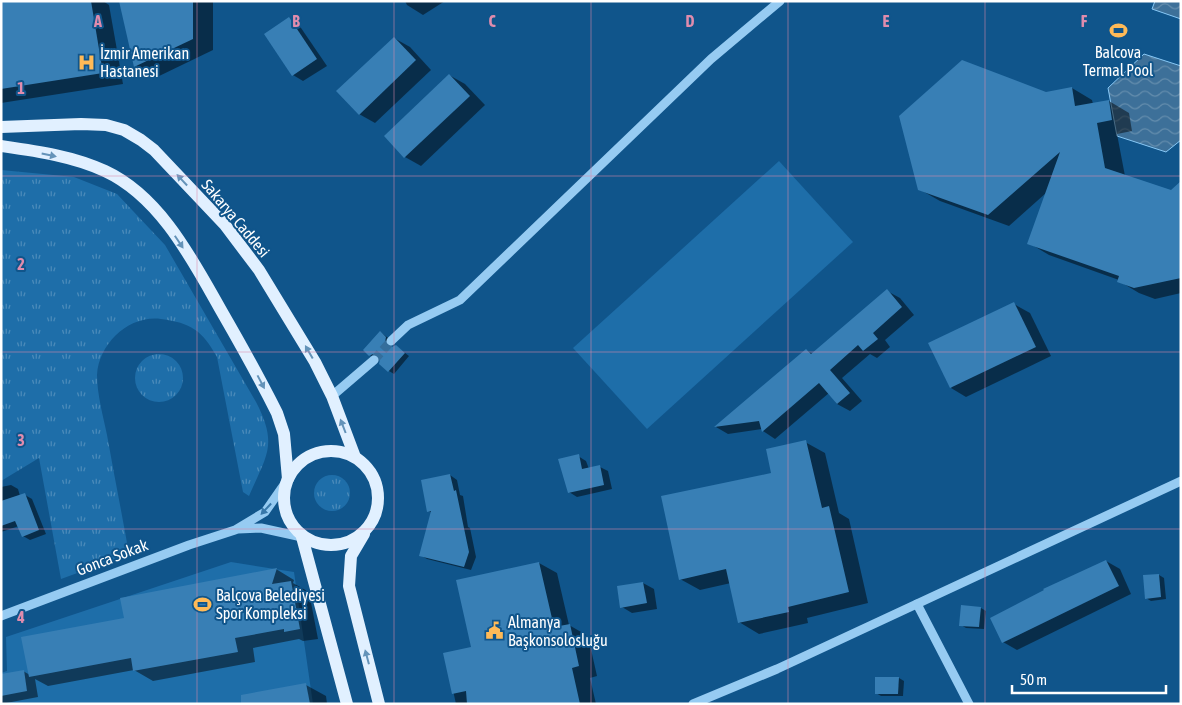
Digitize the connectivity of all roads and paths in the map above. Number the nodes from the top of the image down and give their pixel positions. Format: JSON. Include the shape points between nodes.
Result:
{"nodes":[{"id":1,"x":780,"y":1,"type":"edge"},
{"id":2,"x":1,"y":127,"type":"edge"},
{"id":3,"x":1,"y":146,"type":"edge"},
{"id":4,"x":391,"y":341,"type":"tunnel mouth"},
{"id":5,"x":374,"y":360,"type":"tunnel mouth"},
{"id":6,"x":332,"y":396,"type":"junction"},
{"id":7,"x":355,"y":457,"type":"junction"},
{"id":8,"x":288,"y":479,"type":"junction"},
{"id":9,"x":1181,"y":481,"type":"edge"},
{"id":10,"x":367,"y":529,"type":"junction"},
{"id":11,"x":235,"y":530,"type":"junction"},
{"id":12,"x":302,"y":537,"type":"junction"},
{"id":13,"x":917,"y":604,"type":"junction"},
{"id":14,"x":1,"y":616,"type":"edge"},
{"id":15,"x":347,"y":704,"type":"edge"},
{"id":16,"x":379,"y":704,"type":"edge"},
{"id":17,"x":693,"y":704,"type":"edge"},
{"id":18,"x":969,"y":704,"type":"edge"}],
"edges":[{"from":1,"to":4,"type":"street","via":[[711,59],[460,300],[408,324]]},
{"from":6,"to":2,"type":"main road","name":"Sakarya Caddesi","one_way":true,"via":[[259,270],[225,225],[148,145],[124,130],[106,125]]},
{"from":3,"to":8,"type":"main road","one_way":true,"via":[[69,159],[105,171],[133,188],[158,212],[206,283],[277,412],[284,434]]},
{"from":5,"to":6,"type":"street"},
{"from":7,"to":6,"type":"main road","name":"Sakarya Caddesi","one_way":true},
{"from":7,"to":8,"type":"main road","via":[[330,450],[316,453],[302,460]]},
{"from":7,"to":10,"type":"main road","via":[[373,476],[378,496],[377,514]]},
{"from":8,"to":11,"type":"street","one_way":true,"via":[[265,512]]},
{"from":8,"to":12,"type":"main road","via":[[285,510]]},
{"from":9,"to":13,"type":"street"},
{"from":10,"to":12,"type":"main road","via":[[339,545],[317,545]]},
{"from":16,"to":10,"type":"main road","one_way":true,"via":[[349,586],[351,556]]},
{"from":11,"to":12,"type":"street","via":[[261,528]]},
{"from":11,"to":14,"type":"street","name":"Gonca Sokak"},
{"from":12,"to":15,"type":"main road"},
{"from":13,"to":17,"type":"street"},
{"from":13,"to":18,"type":"street"}]}
